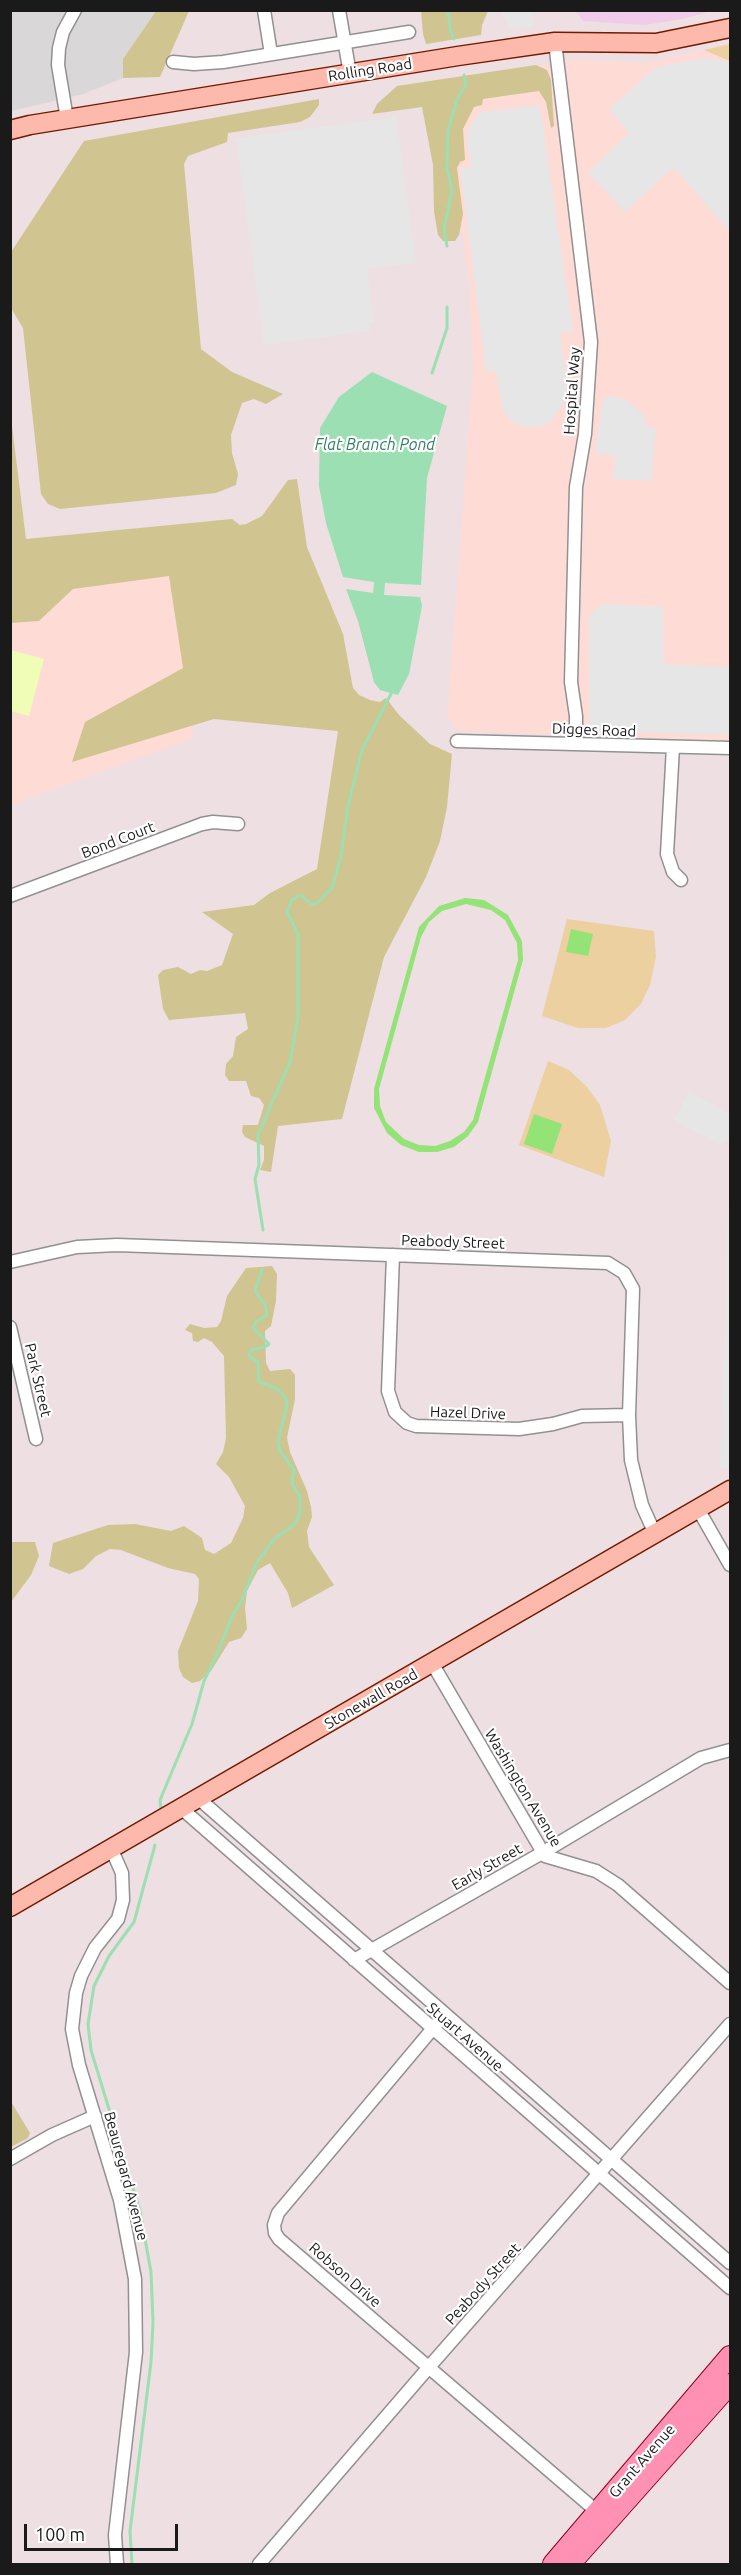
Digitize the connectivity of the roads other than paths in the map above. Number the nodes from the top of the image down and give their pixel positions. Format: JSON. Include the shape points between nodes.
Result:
{"nodes":[{"id":1,"x":75,"y":10,"type":"edge"},
{"id":2,"x":264,"y":10,"type":"edge"},
{"id":3,"x":339,"y":10,"type":"edge"},
{"id":4,"x":730,"y":28,"type":"edge"},
{"id":5,"x":409,"y":32,"type":"dead end"},
{"id":6,"x":345,"y":42,"type":"junction"},
{"id":7,"x":555,"y":42,"type":"junction"},
{"id":8,"x":271,"y":54,"type":"junction"},
{"id":9,"x":172,"y":62,"type":"dead end"},
{"id":10,"x":350,"y":74,"type":"junction"},
{"id":11,"x":67,"y":119,"type":"junction"},
{"id":12,"x":10,"y":130,"type":"edge"},
{"id":13,"x":457,"y":741,"type":"dead end"},
{"id":14,"x":576,"y":744,"type":"junction"},
{"id":15,"x":673,"y":747,"type":"junction"},
{"id":16,"x":730,"y":748,"type":"edge"},
{"id":17,"x":238,"y":824,"type":"dead end"},
{"id":18,"x":681,"y":880,"type":"dead end"},
{"id":19,"x":10,"y":896,"type":"edge"},
{"id":20,"x":393,"y":1255,"type":"junction"},
{"id":21,"x":10,"y":1262,"type":"edge"},
{"id":22,"x":10,"y":1327,"type":"edge"},
{"id":23,"x":629,"y":1415,"type":"junction"},
{"id":24,"x":36,"y":1439,"type":"dead end"},
{"id":25,"x":730,"y":1490,"type":"edge"},
{"id":26,"x":698,"y":1509,"type":"junction"},
{"id":27,"x":655,"y":1534,"type":"junction"},
{"id":28,"x":730,"y":1565,"type":"edge"},
{"id":29,"x":432,"y":1663,"type":"junction"},
{"id":30,"x":730,"y":1750,"type":"edge"},
{"id":31,"x":198,"y":1798,"type":"junction"},
{"id":32,"x":181,"y":1808,"type":"junction"},
{"id":33,"x":111,"y":1848,"type":"junction"},
{"id":34,"x":542,"y":1853,"type":"junction"},
{"id":35,"x":10,"y":1906,"type":"edge"},
{"id":36,"x":371,"y":1950,"type":"junction"},
{"id":37,"x":354,"y":1959,"type":"junction"},
{"id":38,"x":730,"y":1983,"type":"edge"},
{"id":39,"x":445,"y":2014,"type":"junction"},
{"id":40,"x":730,"y":2024,"type":"edge"},
{"id":41,"x":433,"y":2028,"type":"junction"},
{"id":42,"x":95,"y":2116,"type":"junction"},
{"id":43,"x":10,"y":2159,"type":"edge"},
{"id":44,"x":612,"y":2160,"type":"junction"},
{"id":45,"x":600,"y":2174,"type":"junction"},
{"id":46,"x":730,"y":2263,"type":"edge"},
{"id":47,"x":730,"y":2288,"type":"edge"},
{"id":48,"x":730,"y":2356,"type":"edge"},
{"id":49,"x":429,"y":2367,"type":"junction"},
{"id":50,"x":730,"y":2384,"type":"edge"},
{"id":51,"x":603,"y":2517,"type":"junction"},
{"id":52,"x":262,"y":2563,"type":"edge"},
{"id":53,"x":117,"y":2565,"type":"edge"},
{"id":54,"x":553,"y":2565,"type":"edge"},
{"id":55,"x":570,"y":2565,"type":"edge"}],
"edges":[{"from":1,"to":11,"type":"street","via":[[59,48]]},
{"from":2,"to":8,"type":"street"},
{"from":3,"to":6,"type":"street"},
{"from":4,"to":7,"type":"street","name":"Rolling Road","via":[[656,43]]},
{"from":5,"to":6,"type":"street"},
{"from":6,"to":8,"type":"street"},
{"from":6,"to":10,"type":"street"},
{"from":7,"to":10,"type":"street","name":"Rolling Road"},
{"from":7,"to":14,"type":"street","name":"Hospital Way","via":[[591,342],[585,434],[576,487],[571,682]]},
{"from":8,"to":9,"type":"street","via":[[209,63]]},
{"from":10,"to":11,"type":"street","name":"Rolling Road"},
{"from":11,"to":12,"type":"street","name":"Rolling Road"},
{"from":13,"to":14,"type":"street","name":"Digges Road"},
{"from":14,"to":15,"type":"street","name":"Digges Road"},
{"from":15,"to":16,"type":"street","name":"Digges Road"},
{"from":15,"to":18,"type":"street","via":[[667,854],[673,872]]},
{"from":17,"to":19,"type":"street","name":"Bond Court","via":[[202,824]]},
{"from":20,"to":21,"type":"street","name":"Peabody Street","via":[[95,1245]]},
{"from":20,"to":23,"type":"street","name":"Peabody Street","via":[[608,1263],[617,1267],[630,1281],[634,1297]]},
{"from":20,"to":23,"type":"street","name":"Hazel Drive","via":[[388,1391],[395,1412],[407,1423],[519,1429],[582,1416]]},
{"from":22,"to":24,"type":"street","name":"Park Street"},
{"from":23,"to":27,"type":"street","name":"Peabody Street","via":[[635,1483]]},
{"from":25,"to":26,"type":"street","name":"Stonewall Road"},
{"from":26,"to":27,"type":"street","name":"Stonewall Road"},
{"from":26,"to":28,"type":"street"},
{"from":27,"to":29,"type":"street","name":"Stonewall Road"},
{"from":29,"to":31,"type":"street","name":"Stonewall Road"},
{"from":29,"to":34,"type":"street","name":"Washington Avenue"},
{"from":30,"to":34,"type":"street","name":"Early Street","via":[[701,1758]]},
{"from":31,"to":32,"type":"street","name":"Stonewall Road"},
{"from":31,"to":36,"type":"street","name":"Stuart Avenue"},
{"from":32,"to":33,"type":"street","name":"Stonewall Road"},
{"from":32,"to":37,"type":"street","name":"Stuart Avenue"},
{"from":33,"to":35,"type":"street","name":"Stonewall Road"},
{"from":33,"to":42,"type":"street","name":"Beauregard Avenue","via":[[123,1879],[120,1912],[86,1963],[73,2014],[74,2048]]},
{"from":34,"to":36,"type":"street","name":"Early Street"},
{"from":34,"to":38,"type":"street","name":"Washington Avenue","via":[[549,1859],[596,1872],[618,1886]]},
{"from":36,"to":37,"type":"street","name":"Early Street"},
{"from":36,"to":39,"type":"street","name":"Stuart Avenue"},
{"from":37,"to":41,"type":"street","name":"Stuart Avenue"},
{"from":39,"to":41,"type":"street","name":"Robson Drive"},
{"from":39,"to":44,"type":"street","name":"Stuart Avenue"},
{"from":40,"to":44,"type":"street","name":"Peabody Street"},
{"from":41,"to":45,"type":"street","name":"Stuart Avenue"},
{"from":41,"to":49,"type":"street","name":"Robson Drive","via":[[278,2213],[274,2225],[279,2239]]},
{"from":42,"to":43,"type":"street"},
{"from":42,"to":53,"type":"street","name":"Beauregard Avenue","via":[[127,2226],[137,2314],[115,2535]]},
{"from":44,"to":45,"type":"street","name":"Peabody Street"},
{"from":44,"to":46,"type":"street","name":"Stuart Avenue"},
{"from":45,"to":47,"type":"street","name":"Stuart Avenue"},
{"from":45,"to":49,"type":"street","name":"Peabody Street"},
{"from":48,"to":51,"type":"main road","name":"Grant Avenue"},
{"from":49,"to":51,"type":"street","name":"Robson Drive"},
{"from":49,"to":52,"type":"street","name":"Peabody Street"},
{"from":50,"to":51,"type":"main road","name":"Grant Avenue"},
{"from":51,"to":54,"type":"main road","name":"Grant Avenue"},
{"from":51,"to":55,"type":"main road","name":"Grant Avenue"}]}
